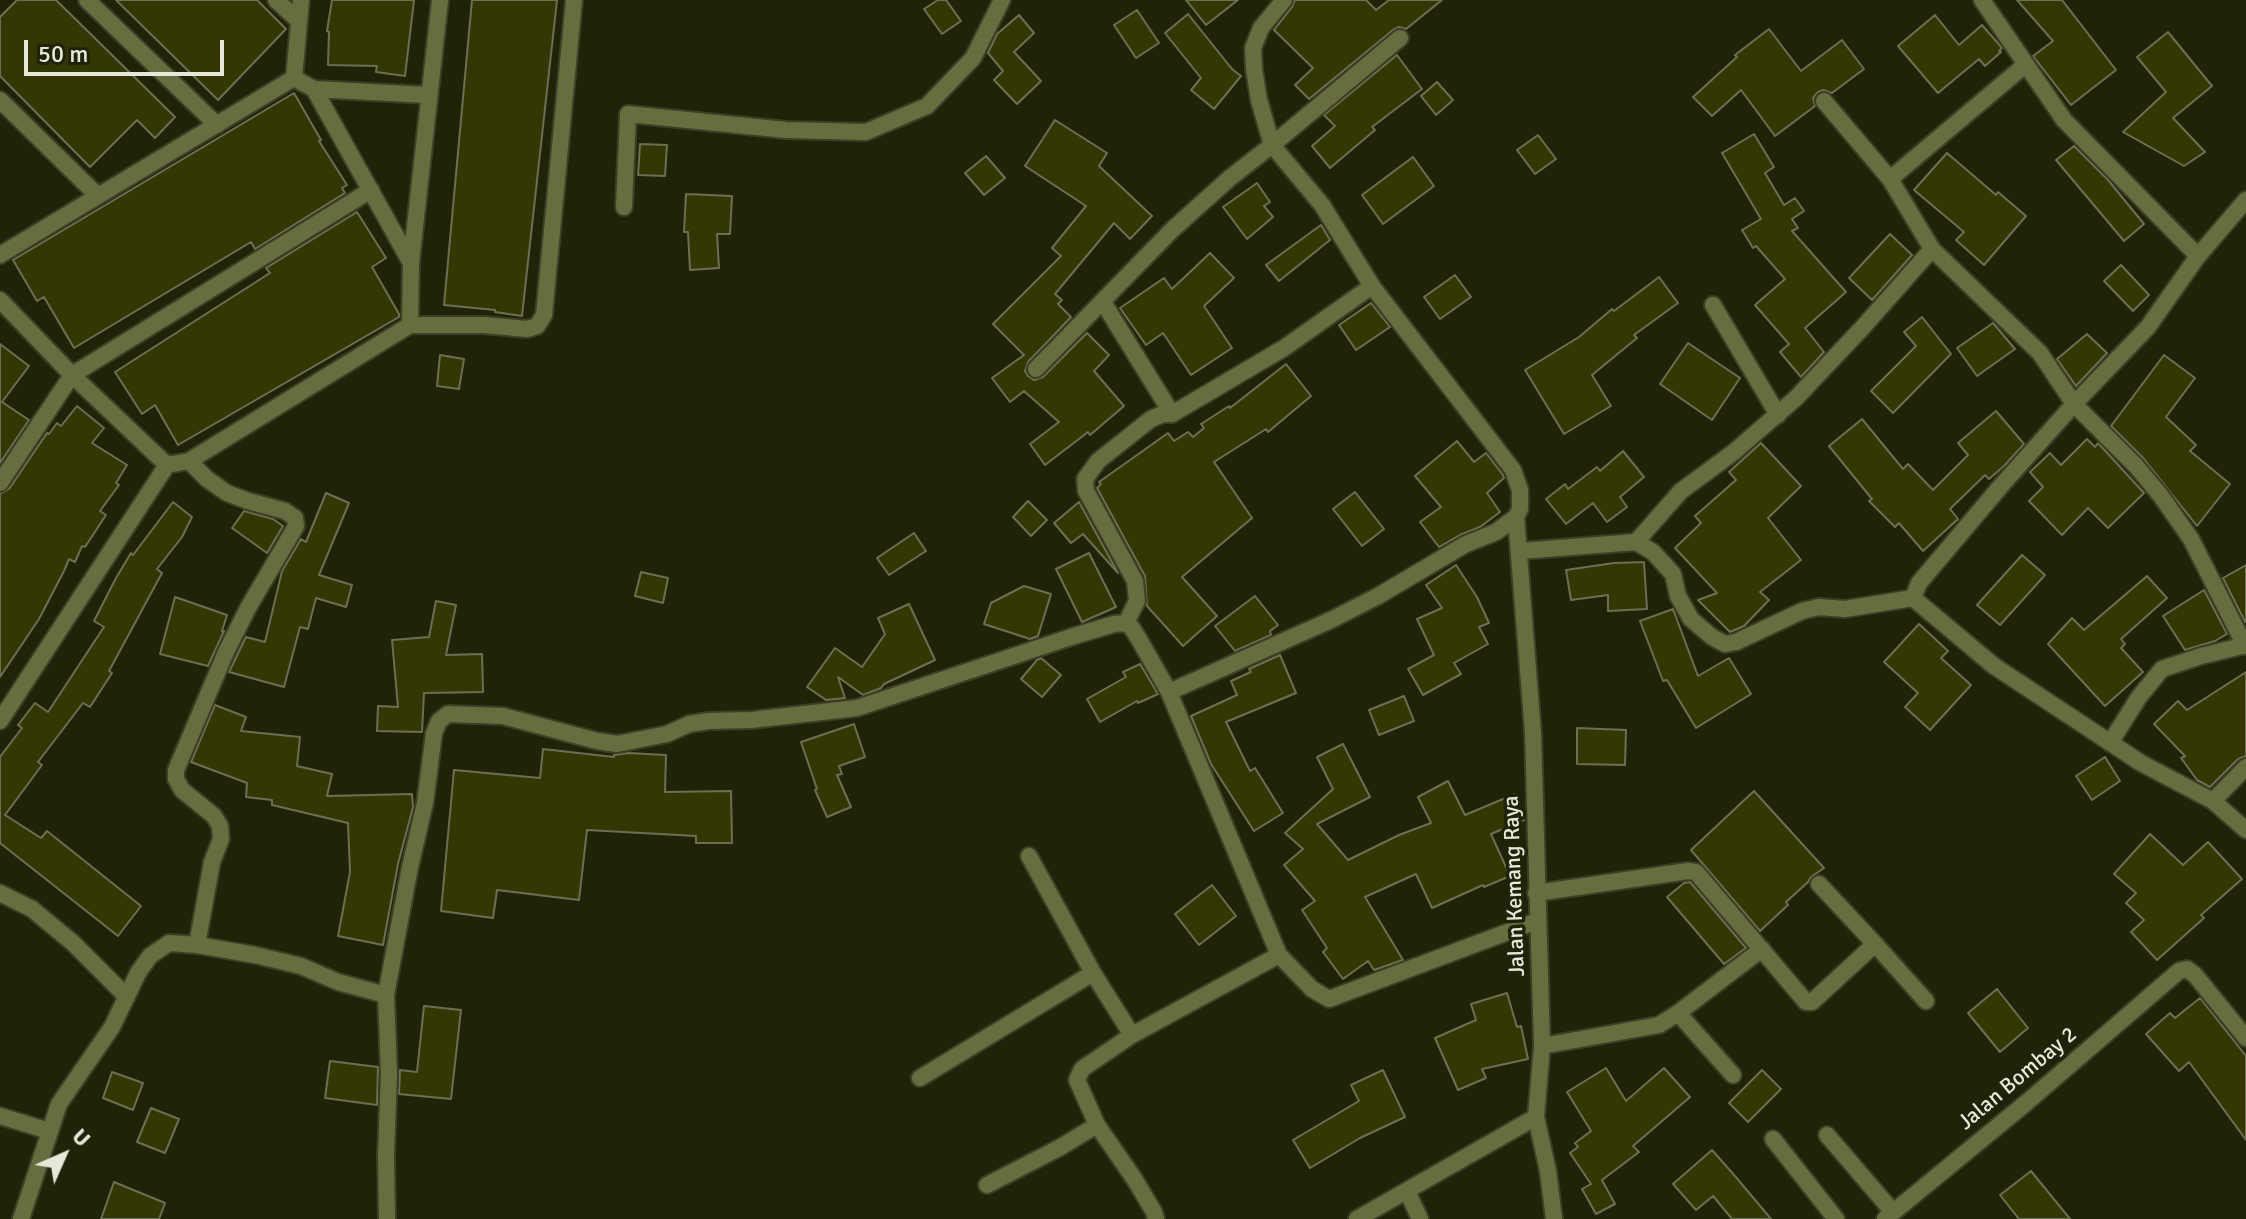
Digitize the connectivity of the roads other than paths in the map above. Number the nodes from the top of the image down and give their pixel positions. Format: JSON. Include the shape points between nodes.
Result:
{"nodes":[{"id":1,"x":87,"y":0,"type":"edge"},
{"id":2,"x":276,"y":0,"type":"edge"},
{"id":3,"x":301,"y":0,"type":"edge"},
{"id":4,"x":440,"y":0,"type":"edge"},
{"id":5,"x":574,"y":0,"type":"edge"},
{"id":6,"x":1002,"y":0,"type":"edge"},
{"id":7,"x":1284,"y":0,"type":"edge"},
{"id":8,"x":1982,"y":0,"type":"edge"},
{"id":9,"x":299,"y":21,"type":"junction"},
{"id":10,"x":1400,"y":38,"type":"dead end"},
{"id":11,"x":2025,"y":65,"type":"junction"},
{"id":12,"x":294,"y":78,"type":"junction"},
{"id":13,"x":314,"y":89,"type":"junction"},
{"id":14,"x":428,"y":95,"type":"junction"},
{"id":15,"x":0,"y":100,"type":"edge"},
{"id":16,"x":1824,"y":101,"type":"dead end"},
{"id":17,"x":217,"y":125,"type":"junction"},
{"id":18,"x":1272,"y":145,"type":"junction"},
{"id":19,"x":1890,"y":179,"type":"junction"},
{"id":20,"x":371,"y":190,"type":"junction"},
{"id":21,"x":97,"y":195,"type":"junction"},
{"id":22,"x":2246,"y":200,"type":"edge"},
{"id":23,"x":624,"y":207,"type":"dead end"},
{"id":24,"x":1932,"y":249,"type":"junction"},
{"id":25,"x":0,"y":255,"type":"edge"},
{"id":26,"x":2198,"y":256,"type":"junction"},
{"id":27,"x":411,"y":263,"type":"junction"},
{"id":28,"x":1372,"y":286,"type":"junction"},
{"id":29,"x":0,"y":300,"type":"edge"},
{"id":30,"x":1103,"y":302,"type":"junction"},
{"id":31,"x":1713,"y":305,"type":"dead end"},
{"id":32,"x":410,"y":325,"type":"junction"},
{"id":33,"x":1036,"y":369,"type":"dead end"},
{"id":34,"x":72,"y":375,"type":"junction"},
{"id":35,"x":2074,"y":404,"type":"junction"},
{"id":36,"x":1172,"y":414,"type":"junction"},
{"id":37,"x":1778,"y":415,"type":"junction"},
{"id":38,"x":189,"y":461,"type":"junction"},
{"id":39,"x":167,"y":465,"type":"junction"},
{"id":40,"x":0,"y":483,"type":"edge"},
{"id":41,"x":1516,"y":517,"type":"junction"},
{"id":42,"x":1636,"y":542,"type":"junction"},
{"id":43,"x":1520,"y":551,"type":"junction"},
{"id":44,"x":1913,"y":598,"type":"junction"},
{"id":45,"x":1126,"y":623,"type":"junction"},
{"id":46,"x":2245,"y":646,"type":"edge"},
{"id":47,"x":1169,"y":692,"type":"junction"},
{"id":48,"x":0,"y":721,"type":"edge"},
{"id":49,"x":2110,"y":743,"type":"junction"},
{"id":50,"x":2246,"y":767,"type":"edge"},
{"id":51,"x":2213,"y":801,"type":"junction"},
{"id":52,"x":2246,"y":830,"type":"edge"},
{"id":53,"x":1029,"y":856,"type":"dead end"},
{"id":54,"x":1819,"y":884,"type":"dead end"},
{"id":55,"x":0,"y":893,"type":"edge"},
{"id":56,"x":1536,"y":893,"type":"junction"},
{"id":57,"x":1537,"y":921,"type":"junction"},
{"id":58,"x":1875,"y":944,"type":"junction"},
{"id":59,"x":197,"y":945,"type":"junction"},
{"id":60,"x":1762,"y":949,"type":"junction"},
{"id":61,"x":1279,"y":955,"type":"junction"},
{"id":62,"x":1093,"y":973,"type":"junction"},
{"id":63,"x":386,"y":995,"type":"junction"},
{"id":64,"x":127,"y":997,"type":"junction"},
{"id":65,"x":1926,"y":1001,"type":"dead end"},
{"id":66,"x":1678,"y":1013,"type":"junction"},
{"id":67,"x":1132,"y":1035,"type":"junction"},
{"id":68,"x":2246,"y":1038,"type":"edge"},
{"id":69,"x":1542,"y":1046,"type":"junction"},
{"id":70,"x":1733,"y":1075,"type":"dead end"},
{"id":71,"x":920,"y":1078,"type":"dead end"},
{"id":72,"x":0,"y":1116,"type":"edge"},
{"id":73,"x":1536,"y":1117,"type":"junction"},
{"id":74,"x":1097,"y":1125,"type":"junction"},
{"id":75,"x":49,"y":1131,"type":"junction"},
{"id":76,"x":1827,"y":1135,"type":"dead end"},
{"id":77,"x":1773,"y":1139,"type":"dead end"},
{"id":78,"x":987,"y":1185,"type":"dead end"},
{"id":79,"x":1407,"y":1191,"type":"junction"},
{"id":80,"x":1889,"y":1215,"type":"edge"},
{"id":81,"x":21,"y":1219,"type":"edge"},
{"id":82,"x":387,"y":1219,"type":"edge"},
{"id":83,"x":1156,"y":1219,"type":"edge"},
{"id":84,"x":1357,"y":1219,"type":"edge"},
{"id":85,"x":1420,"y":1219,"type":"edge"},
{"id":86,"x":1554,"y":1219,"type":"edge"},
{"id":87,"x":1836,"y":1219,"type":"edge"}],
"edges":[{"from":1,"to":17,"type":"street"},
{"from":2,"to":9,"type":"street"},
{"from":3,"to":9,"type":"street"},
{"from":4,"to":14,"type":"street"},
{"from":5,"to":32,"type":"street","via":[[544,315],[537,326],[527,329]]},
{"from":6,"to":23,"type":"street","via":[[973,58],[927,106],[866,132],[786,130],[628,114]]},
{"from":7,"to":18,"type":"street","via":[[1261,28],[1253,48],[1259,100]]},
{"from":8,"to":11,"type":"street"},
{"from":9,"to":12,"type":"street"},
{"from":10,"to":18,"type":"street"},
{"from":11,"to":19,"type":"street"},
{"from":11,"to":26,"type":"street","via":[[2064,120]]},
{"from":12,"to":13,"type":"street"},
{"from":12,"to":17,"type":"street"},
{"from":13,"to":14,"type":"street"},
{"from":13,"to":20,"type":"street"},
{"from":14,"to":27,"type":"street"},
{"from":15,"to":21,"type":"street"},
{"from":16,"to":19,"type":"street"},
{"from":17,"to":21,"type":"street"},
{"from":18,"to":28,"type":"street","name":"Jalan Kemang Raya","via":[[1322,205]]},
{"from":18,"to":30,"type":"street","via":[[1173,229]]},
{"from":19,"to":24,"type":"street"},
{"from":20,"to":27,"type":"street"},
{"from":20,"to":34,"type":"street"},
{"from":21,"to":25,"type":"street"},
{"from":22,"to":26,"type":"street"},
{"from":24,"to":35,"type":"street","via":[[2040,353]]},
{"from":24,"to":37,"type":"street"},
{"from":26,"to":35,"type":"street","via":[[2148,327]]},
{"from":27,"to":32,"type":"street"},
{"from":28,"to":36,"type":"street","via":[[1284,348]]},
{"from":28,"to":41,"type":"street","name":"Jalan Kemang Raya","via":[[1513,470],[1520,490]]},
{"from":29,"to":34,"type":"street"},
{"from":30,"to":33,"type":"street"},
{"from":30,"to":36,"type":"street"},
{"from":31,"to":37,"type":"street"},
{"from":32,"to":38,"type":"street"},
{"from":34,"to":39,"type":"street"},
{"from":34,"to":40,"type":"street"},
{"from":35,"to":44,"type":"street","via":[[1933,565]]},
{"from":35,"to":46,"type":"street","via":[[2136,466],[2179,520]]},
{"from":36,"to":45,"type":"street","via":[[1151,419],[1098,461],[1085,479],[1086,491],[1135,581],[1137,601]]},
{"from":37,"to":42,"type":"street","via":[[1681,491]]},
{"from":38,"to":39,"type":"street"},
{"from":38,"to":59,"type":"street","via":[[227,493],[285,511],[296,526],[226,652],[176,770],[182,790],[220,826]]},
{"from":39,"to":48,"type":"street"},
{"from":41,"to":43,"type":"street","name":"Jalan Kemang Raya"},
{"from":41,"to":47,"type":"street","via":[[1331,620]]},
{"from":42,"to":43,"type":"street"},
{"from":42,"to":44,"type":"street","via":[[1673,574],[1691,619],[1725,644],[1819,607],[1845,609]]},
{"from":43,"to":56,"type":"street","name":"Jalan Kemang Raya","via":[[1533,733]]},
{"from":44,"to":49,"type":"street","via":[[1994,666]]},
{"from":45,"to":47,"type":"street"},
{"from":45,"to":63,"type":"street","via":[[857,708],[709,721],[617,744],[503,716],[448,714],[434,733]]},
{"from":46,"to":49,"type":"street","via":[[2162,669]]},
{"from":47,"to":61,"type":"street"},
{"from":49,"to":51,"type":"street"},
{"from":50,"to":51,"type":"street"},
{"from":51,"to":52,"type":"street"},
{"from":53,"to":62,"type":"street"},
{"from":54,"to":58,"type":"street"},
{"from":55,"to":64,"type":"street","via":[[32,909]]},
{"from":56,"to":57,"type":"street","name":"Jalan Kemang Raya"},
{"from":56,"to":60,"type":"street","via":[[1696,872]]},
{"from":57,"to":61,"type":"street","via":[[1329,999]]},
{"from":57,"to":69,"type":"street","name":"Jalan Kemang Raya"},
{"from":58,"to":60,"type":"street","via":[[1812,1002],[1806,1002]]},
{"from":58,"to":65,"type":"street"},
{"from":59,"to":63,"type":"street","via":[[301,966]]},
{"from":59,"to":64,"type":"street","via":[[169,943],[150,956]]},
{"from":60,"to":66,"type":"street"},
{"from":61,"to":67,"type":"street"},
{"from":62,"to":67,"type":"street"},
{"from":62,"to":71,"type":"street"},
{"from":63,"to":82,"type":"street"},
{"from":64,"to":75,"type":"street","via":[[59,1104]]},
{"from":66,"to":69,"type":"street","via":[[1659,1025]]},
{"from":66,"to":70,"type":"street"},
{"from":67,"to":74,"type":"street","via":[[1082,1069],[1077,1080]]},
{"from":68,"to":80,"type":"street","name":"Jalan Bombay 2","via":[[2195,975],[2179,971]]},
{"from":69,"to":73,"type":"street","name":"Jalan Kemang Raya"},
{"from":72,"to":75,"type":"street"},
{"from":73,"to":79,"type":"street"},
{"from":73,"to":86,"type":"street","name":"Jalan Kemang Raya"},
{"from":74,"to":78,"type":"street"},
{"from":74,"to":83,"type":"street"},
{"from":75,"to":81,"type":"street"},
{"from":76,"to":80,"type":"street"},
{"from":77,"to":87,"type":"street"},
{"from":79,"to":84,"type":"street"},
{"from":79,"to":85,"type":"street"}]}
